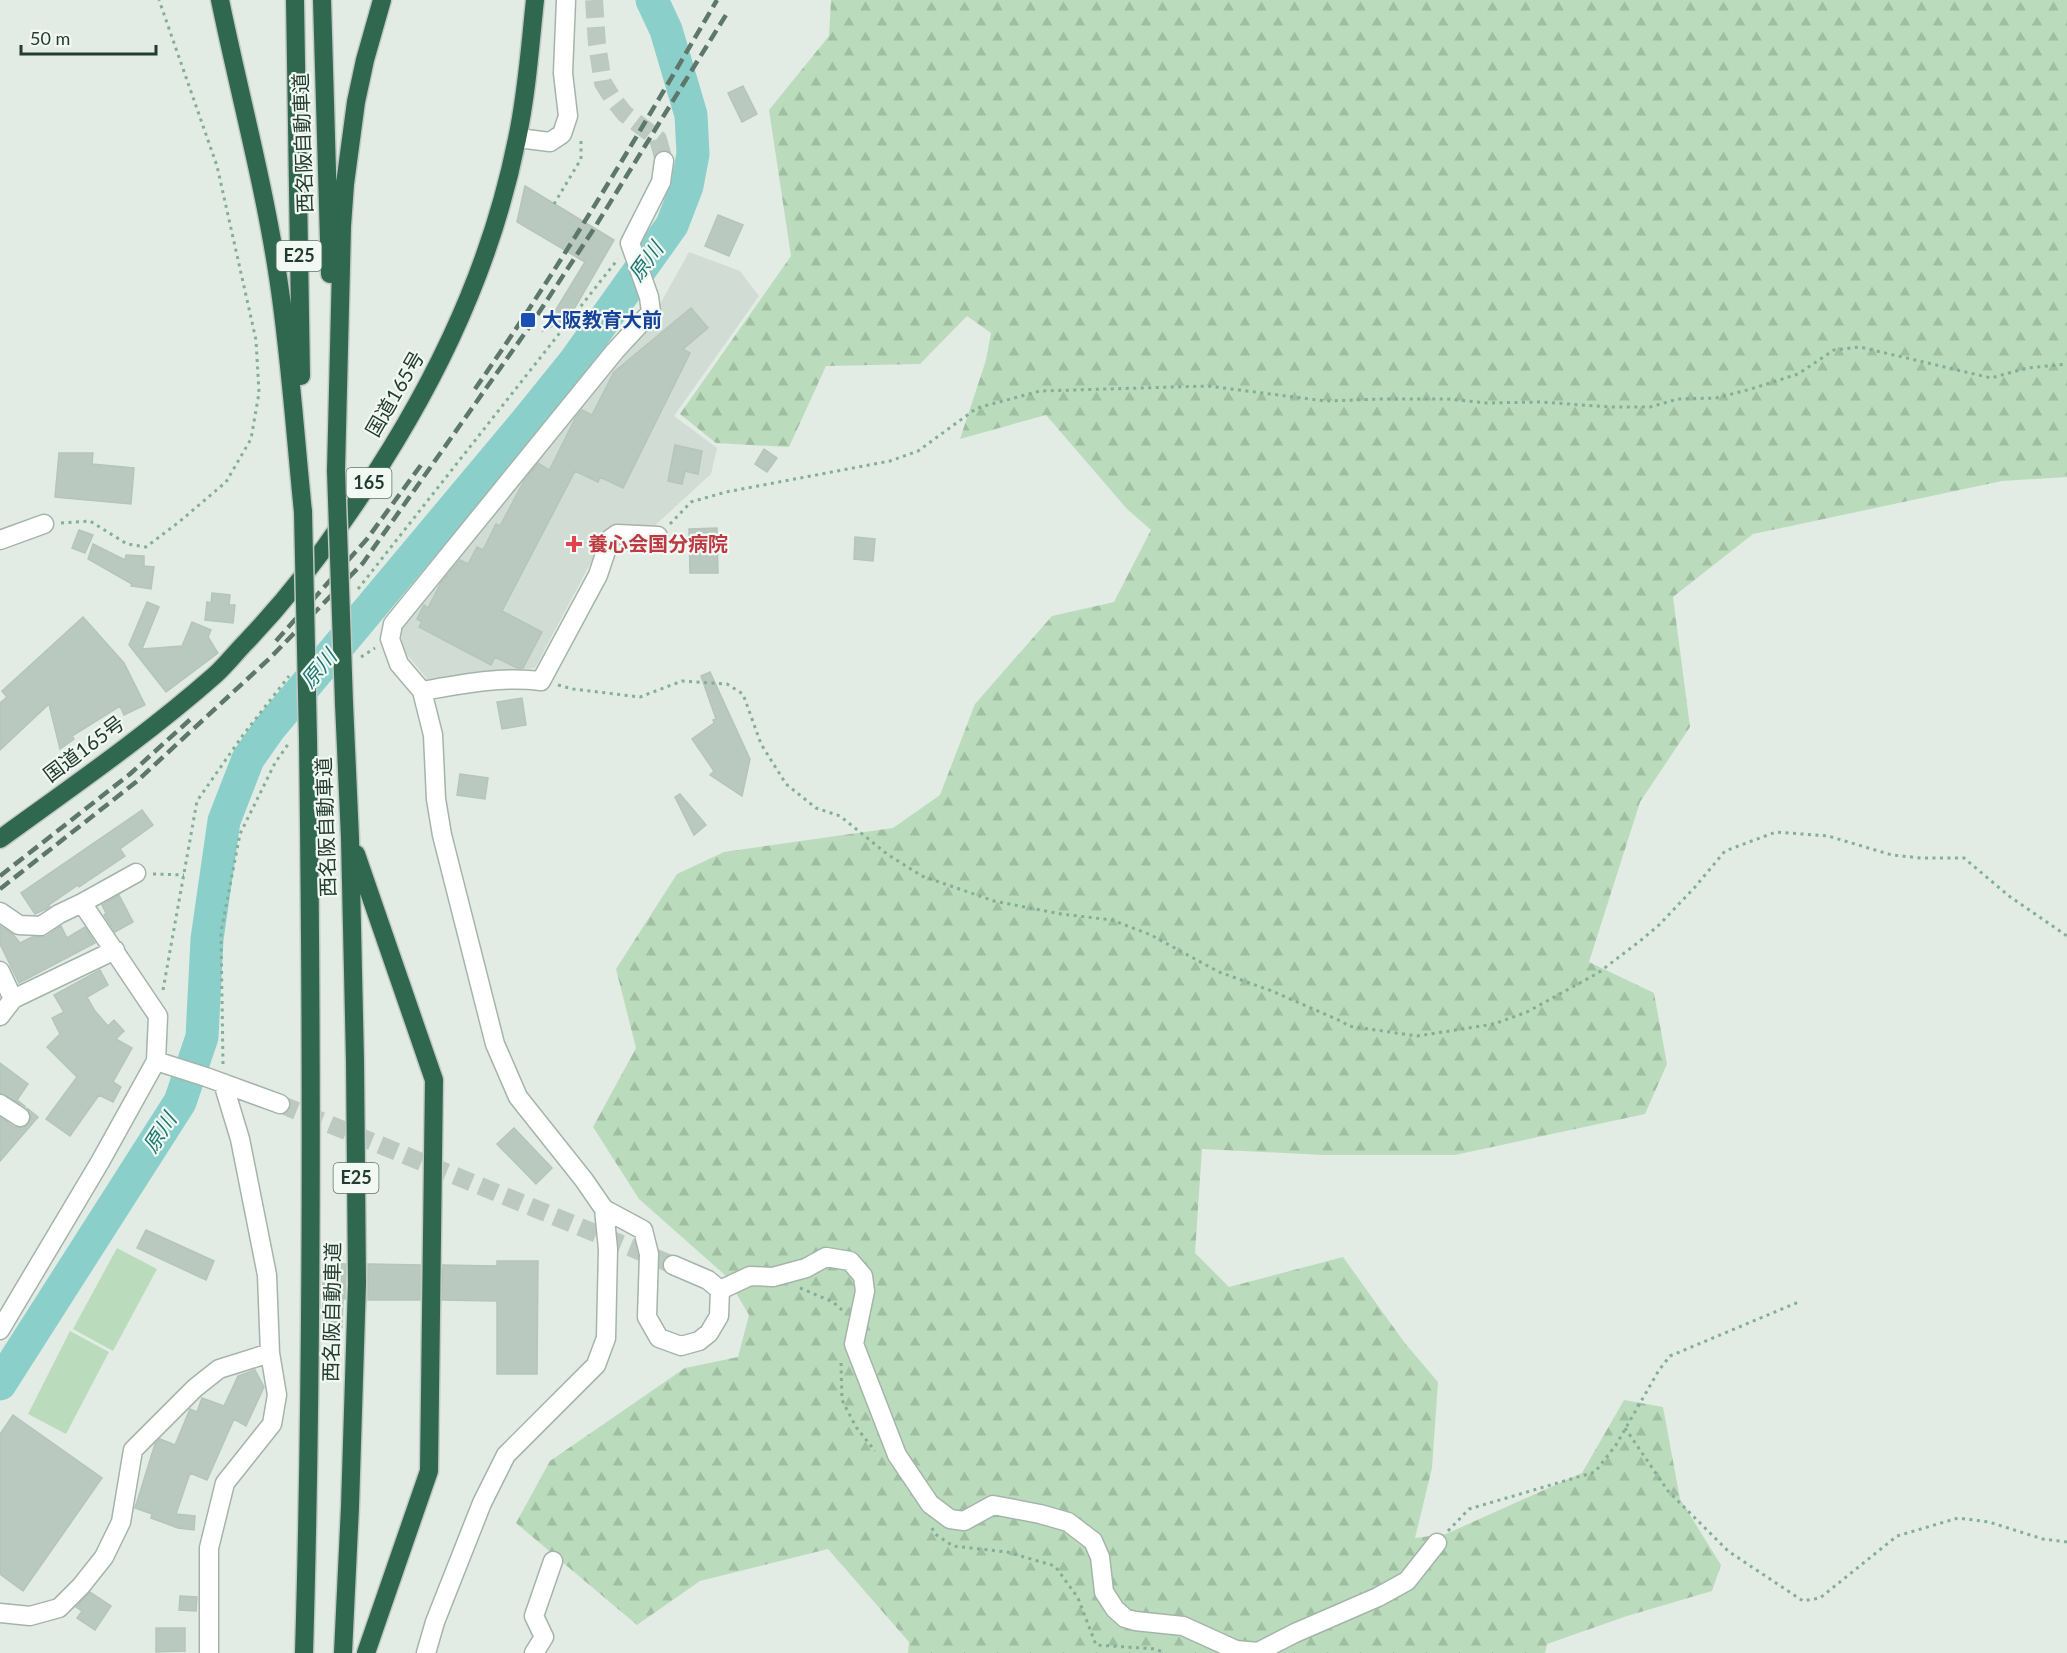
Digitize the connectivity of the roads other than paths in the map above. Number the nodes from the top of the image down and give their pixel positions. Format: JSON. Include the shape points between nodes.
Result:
{"nodes":[{"id":1,"x":220,"y":0,"type":"edge"},
{"id":2,"x":295,"y":0,"type":"edge"},
{"id":3,"x":322,"y":0,"type":"edge"},
{"id":4,"x":382,"y":0,"type":"edge"},
{"id":5,"x":535,"y":0,"type":"edge"},
{"id":6,"x":566,"y":0,"type":"edge"},
{"id":7,"x":518,"y":138,"type":"junction"},
{"id":8,"x":664,"y":161,"type":"tunnel mouth"},
{"id":9,"x":336,"y":471,"type":"junction"},
{"id":10,"x":303,"y":512,"type":"junction"},
{"id":11,"x":44,"y":524,"type":"road end"},
{"id":12,"x":658,"y":536,"type":"road end"},
{"id":13,"x":0,"y":540,"type":"edge"},
{"id":14,"x":422,"y":691,"type":"junction"},
{"id":15,"x":350,"y":838,"type":"junction"},
{"id":16,"x":0,"y":839,"type":"edge"},
{"id":17,"x":136,"y":873,"type":"road end"},
{"id":18,"x":82,"y":903,"type":"junction"},
{"id":19,"x":0,"y":912,"type":"edge"},
{"id":20,"x":115,"y":950,"type":"junction"},
{"id":21,"x":0,"y":971,"type":"edge"},
{"id":22,"x":13,"y":999,"type":"junction"},
{"id":23,"x":0,"y":1016,"type":"edge"},
{"id":24,"x":162,"y":1063,"type":"junction"},
{"id":25,"x":223,"y":1083,"type":"junction"},
{"id":26,"x":0,"y":1104,"type":"edge"},
{"id":27,"x":280,"y":1104,"type":"tunnel mouth"},
{"id":28,"x":20,"y":1118,"type":"dead end"},
{"id":29,"x":604,"y":1209,"type":"junction"},
{"id":30,"x":673,"y":1265,"type":"tunnel mouth"},
{"id":31,"x":720,"y":1290,"type":"junction"},
{"id":32,"x":0,"y":1330,"type":"edge"},
{"id":33,"x":270,"y":1353,"type":"junction"},
{"id":34,"x":1437,"y":1543,"type":"road end"},
{"id":35,"x":553,"y":1561,"type":"dead end"},
{"id":36,"x":0,"y":1613,"type":"edge"},
{"id":37,"x":209,"y":1653,"type":"edge"},
{"id":38,"x":304,"y":1653,"type":"edge"},
{"id":39,"x":343,"y":1653,"type":"edge"},
{"id":40,"x":366,"y":1653,"type":"edge"},
{"id":41,"x":426,"y":1653,"type":"edge"},
{"id":42,"x":534,"y":1653,"type":"edge"}],
"edges":[{"from":1,"to":10,"type":"highway","via":[[278,275]]},
{"from":2,"to":10,"type":"highway","name":"西名阪自動車道","number":"E25"},
{"from":3,"to":9,"type":"highway","name":"西名阪自動車道","number":"E25"},
{"from":4,"to":9,"type":"highway","via":[[356,102],[345,184]]},
{"from":5,"to":7,"type":"highway","name":"国道165号","number":"165"},
{"from":6,"to":7,"type":"street","via":[[563,73],[568,116],[562,134],[550,142]]},
{"from":7,"to":16,"type":"highway","name":"国道165号","number":"165","via":[[490,242],[449,345],[365,490],[322,552],[281,604],[216,674],[132,743]]},
{"from":8,"to":14,"type":"street","via":[[661,182],[630,243],[651,312],[393,624],[390,639],[399,664]]},
{"from":9,"to":15,"type":"highway","name":"西名阪自動車道","number":"E25","bridge":true},
{"from":10,"to":38,"type":"highway","name":"西名阪自動車道","number":"E25","bridge":true,"via":[[300,739],[312,1183]]},
{"from":11,"to":13,"type":"street"},
{"from":12,"to":14,"type":"street","via":[[617,534],[610,539],[598,575],[541,681],[484,680]]},
{"from":14,"to":29,"type":"street","via":[[433,735],[442,835],[495,1044],[518,1097]]},
{"from":15,"to":39,"type":"highway","name":"西名阪自動車道","number":"E25","via":[[357,1283]]},
{"from":15,"to":40,"type":"highway","via":[[434,1080],[429,1471]]},
{"from":17,"to":18,"type":"street"},
{"from":18,"to":19,"type":"street","via":[[41,926],[19,925]]},
{"from":18,"to":20,"type":"street"},
{"from":20,"to":22,"type":"street"},
{"from":20,"to":24,"type":"street","via":[[158,1016]]},
{"from":21,"to":22,"type":"street"},
{"from":22,"to":23,"type":"street"},
{"from":24,"to":25,"type":"street"},
{"from":24,"to":32,"type":"street"},
{"from":25,"to":27,"type":"street"},
{"from":25,"to":33,"type":"street","via":[[240,1139],[267,1275]]},
{"from":26,"to":28,"type":"street"},
{"from":29,"to":31,"type":"street","via":[[643,1230],[649,1254],[647,1317],[658,1338],[681,1346],[699,1341],[719,1316]]},
{"from":29,"to":41,"type":"street","via":[[608,1250],[606,1338],[596,1365],[506,1455],[482,1503]]},
{"from":30,"to":31,"type":"street","via":[[708,1280]]},
{"from":31,"to":34,"type":"street","via":[[750,1276],[773,1277],[806,1268],[826,1257],[850,1262],[863,1276],[865,1291],[854,1344],[897,1455],[930,1504],[950,1519],[964,1521],[993,1505],[1068,1522],[1093,1541],[1100,1557],[1104,1592],[1125,1618],[1183,1626],[1236,1650],[1258,1652],[1407,1581]]},
{"from":33,"to":36,"type":"street","via":[[219,1369],[133,1450],[121,1522],[104,1557],[59,1608],[30,1616]]},
{"from":33,"to":37,"type":"street","via":[[277,1395],[272,1425],[225,1483],[209,1548]]},
{"from":35,"to":42,"type":"street","via":[[534,1616],[544,1637]]}]}
